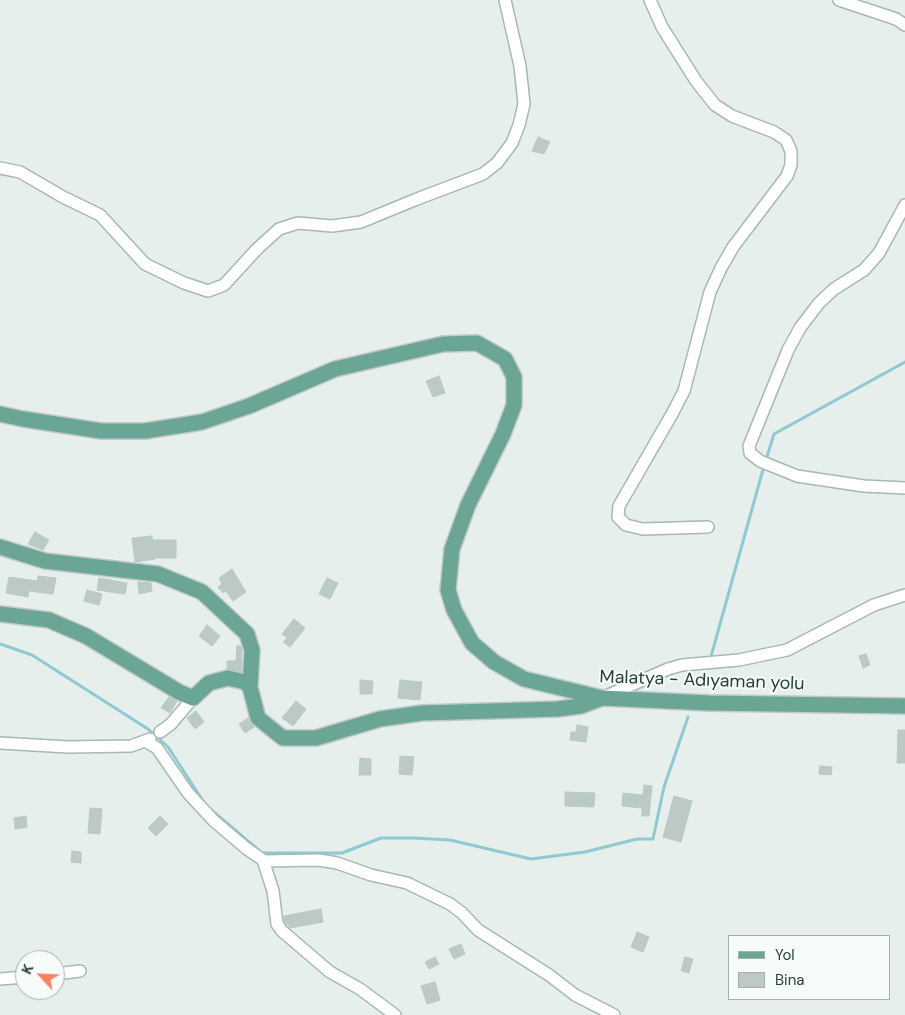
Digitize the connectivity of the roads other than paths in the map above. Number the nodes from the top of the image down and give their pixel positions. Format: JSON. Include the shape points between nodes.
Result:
{"nodes":[{"id":1,"x":505,"y":0,"type":"edge"},
{"id":2,"x":650,"y":0,"type":"edge"},
{"id":3,"x":839,"y":0,"type":"edge"},
{"id":4,"x":905,"y":25,"type":"edge"},
{"id":5,"x":0,"y":168,"type":"edge"},
{"id":6,"x":905,"y":205,"type":"edge"},
{"id":7,"x":0,"y":414,"type":"edge"},
{"id":8,"x":905,"y":488,"type":"edge"},
{"id":9,"x":708,"y":527,"type":"dead end"},
{"id":10,"x":0,"y":547,"type":"edge"},
{"id":11,"x":905,"y":595,"type":"edge"},
{"id":12,"x":0,"y":614,"type":"edge"},
{"id":13,"x":250,"y":687,"type":"junction"},
{"id":14,"x":193,"y":698,"type":"junction"},
{"id":15,"x":602,"y":698,"type":"junction"},
{"id":16,"x":905,"y":706,"type":"edge"},
{"id":17,"x":152,"y":737,"type":"junction"},
{"id":18,"x":0,"y":743,"type":"edge"},
{"id":19,"x":264,"y":861,"type":"junction"},
{"id":20,"x":80,"y":971,"type":"dead end"},
{"id":21,"x":65,"y":973,"type":"edge"},
{"id":22,"x":15,"y":978,"type":"edge"},
{"id":23,"x":0,"y":979,"type":"edge"},
{"id":24,"x":395,"y":1015,"type":"edge"},
{"id":25,"x":614,"y":1015,"type":"edge"}],
"edges":[{"from":1,"to":5,"type":"street","via":[[520,66],[524,104],[512,143],[497,163],[483,174],[361,222],[332,226],[298,223],[278,229],[224,285],[208,291],[145,264],[100,215],[20,172]]},
{"from":2,"to":9,"type":"street","via":[[662,27],[715,105],[732,116],[774,132],[786,140],[791,151],[792,165],[787,176],[721,268],[710,292],[684,391],[618,506],[618,517],[626,525],[643,529]]},
{"from":3,"to":4,"type":"street"},
{"from":6,"to":8,"type":"street","via":[[879,253],[864,270],[826,296],[800,328],[749,446],[750,453],[760,461],[797,476],[864,486]]},
{"from":7,"to":15,"type":"main road","name":"Malatya - Adıyaman yolu","via":[[101,431],[145,432],[202,422],[249,406],[335,369],[443,344],[477,343],[505,359],[514,377],[514,405],[468,505],[452,549],[448,590],[454,610],[472,643],[494,662],[524,679]]},
{"from":10,"to":13,"type":"main road","via":[[44,561],[158,574],[202,592],[247,634],[252,650]]},
{"from":11,"to":15,"type":"street","via":[[874,605],[787,650],[739,660],[668,668]]},
{"from":12,"to":14,"type":"main road","via":[[49,620],[86,636]]},
{"from":13,"to":14,"type":"main road","via":[[245,682],[228,678],[209,683]]},
{"from":13,"to":15,"type":"main road","via":[[258,718],[283,738],[316,738],[380,719],[422,713],[558,709],[581,706]]},
{"from":14,"to":17,"type":"street","via":[[170,724]]},
{"from":15,"to":16,"type":"main road","name":"Malatya - Adıyaman yolu"},
{"from":17,"to":18,"type":"street","via":[[131,746]]},
{"from":17,"to":19,"type":"street","via":[[188,793],[214,821]]},
{"from":19,"to":24,"type":"street","via":[[273,891],[277,924],[282,931],[330,972]]},
{"from":19,"to":25,"type":"street","via":[[320,860],[407,883],[450,904],[478,930],[549,974],[575,995]]},
{"from":20,"to":21,"type":"street"},
{"from":22,"to":23,"type":"street"}]}
